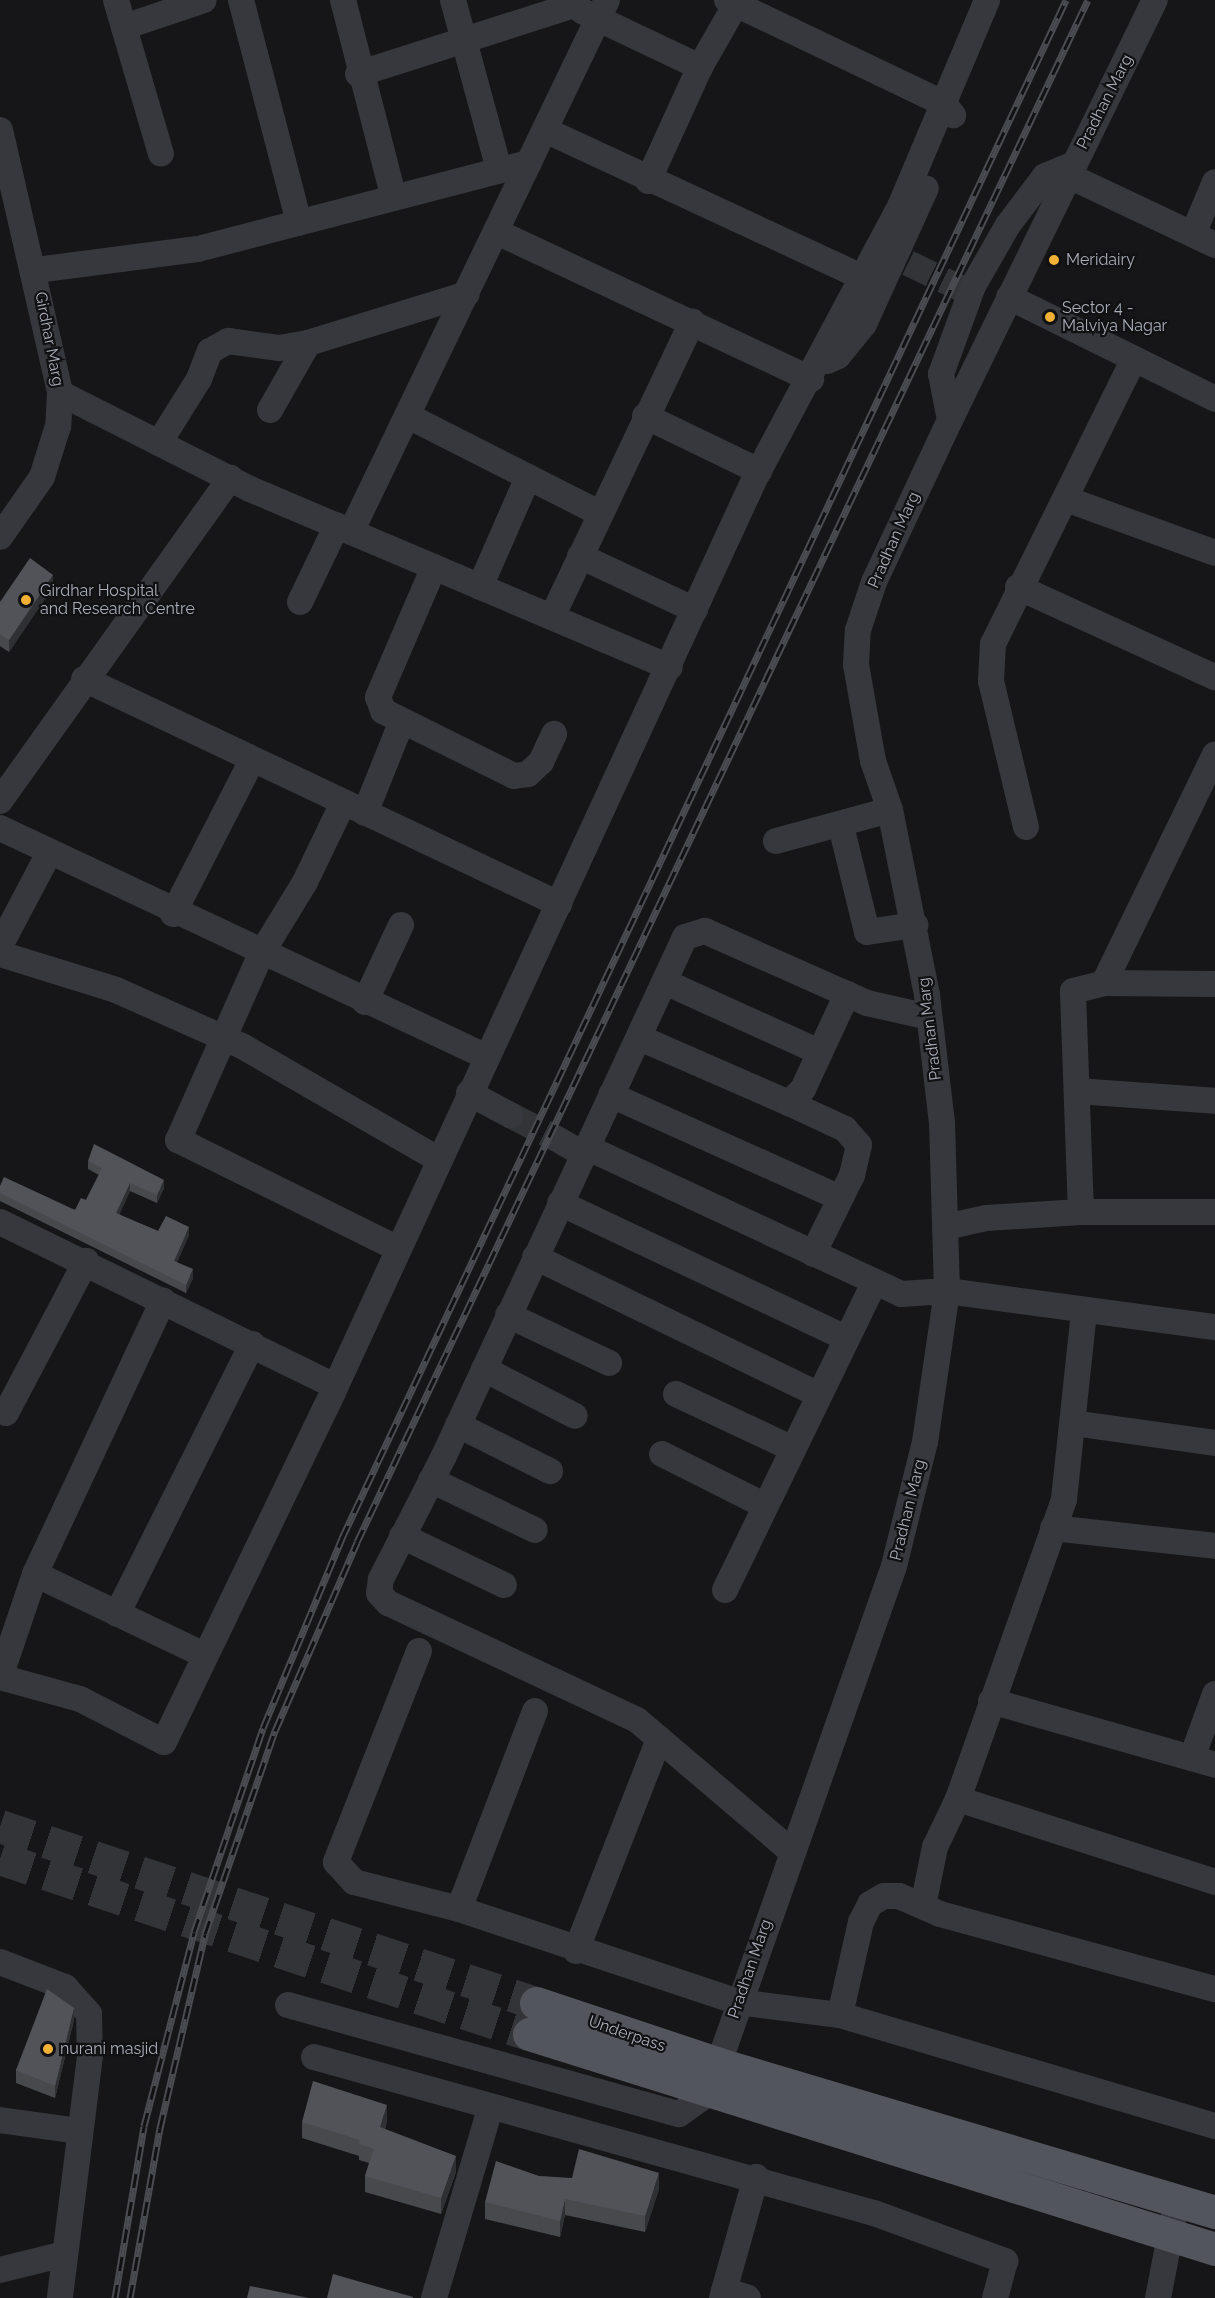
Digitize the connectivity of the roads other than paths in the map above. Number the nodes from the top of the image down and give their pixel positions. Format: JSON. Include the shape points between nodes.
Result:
{"nodes":[{"id":1,"x":116,"y":0,"type":"edge"},
{"id":2,"x":204,"y":0,"type":"edge"},
{"id":3,"x":241,"y":0,"type":"edge"},
{"id":4,"x":343,"y":0,"type":"edge"},
{"id":5,"x":453,"y":0,"type":"edge"},
{"id":6,"x":987,"y":0,"type":"edge"},
{"id":7,"x":1155,"y":0,"type":"edge"},
{"id":8,"x":570,"y":3,"type":"edge"},
{"id":9,"x":739,"y":3,"type":"edge"},
{"id":10,"x":602,"y":9,"type":"edge"},
{"id":11,"x":123,"y":27,"type":"junction"},
{"id":12,"x":463,"y":36,"type":"junction"},
{"id":13,"x":700,"y":67,"type":"junction"},
{"id":14,"x":358,"y":74,"type":"junction"},
{"id":15,"x":943,"y":103,"type":"junction"},
{"id":16,"x":0,"y":130,"type":"edge"},
{"id":17,"x":545,"y":130,"type":"junction"},
{"id":18,"x":161,"y":154,"type":"dead end"},
{"id":19,"x":529,"y":163,"type":"junction"},
{"id":20,"x":498,"y":169,"type":"junction"},
{"id":21,"x":1069,"y":170,"type":"junction"},
{"id":22,"x":648,"y":181,"type":"junction"},
{"id":23,"x":1215,"y":182,"type":"edge"},
{"id":24,"x":394,"y":198,"type":"junction"},
{"id":25,"x":299,"y":223,"type":"junction"},
{"id":26,"x":497,"y":232,"type":"junction"},
{"id":27,"x":1204,"y":240,"type":"edge"},
{"id":28,"x":36,"y":270,"type":"junction"},
{"id":29,"x":864,"y":278,"type":"junction"},
{"id":30,"x":467,"y":294,"type":"junction"},
{"id":31,"x":1009,"y":297,"type":"junction"},
{"id":32,"x":692,"y":322,"type":"junction"},
{"id":33,"x":308,"y":343,"type":"junction"},
{"id":34,"x":1134,"y":359,"type":"junction"},
{"id":35,"x":816,"y":370,"type":"junction"},
{"id":36,"x":60,"y":393,"type":"junction"},
{"id":37,"x":1215,"y":399,"type":"edge"},
{"id":38,"x":270,"y":410,"type":"dead end"},
{"id":39,"x":408,"y":416,"type":"junction"},
{"id":40,"x":645,"y":416,"type":"junction"},
{"id":41,"x":950,"y":420,"type":"junction"},
{"id":42,"x":159,"y":443,"type":"junction"},
{"id":43,"x":759,"y":471,"type":"junction"},
{"id":44,"x":528,"y":477,"type":"junction"},
{"id":45,"x":230,"y":478,"type":"junction"},
{"id":46,"x":1066,"y":499,"type":"junction"},
{"id":47,"x":599,"y":513,"type":"junction"},
{"id":48,"x":344,"y":529,"type":"junction"},
{"id":49,"x":0,"y":537,"type":"edge"},
{"id":50,"x":1215,"y":553,"type":"edge"},
{"id":51,"x":580,"y":556,"type":"junction"},
{"id":52,"x":434,"y":567,"type":"junction"},
{"id":53,"x":480,"y":587,"type":"junction"},
{"id":54,"x":1018,"y":588,"type":"junction"},
{"id":55,"x":300,"y":602,"type":"dead end"},
{"id":56,"x":695,"y":610,"type":"junction"},
{"id":57,"x":552,"y":617,"type":"junction"},
{"id":58,"x":670,"y":667,"type":"junction"},
{"id":59,"x":1215,"y":677,"type":"edge"},
{"id":60,"x":84,"y":679,"type":"junction"},
{"id":61,"x":402,"y":721,"type":"junction"},
{"id":62,"x":554,"y":735,"type":"dead end"},
{"id":63,"x":1215,"y":754,"type":"edge"},
{"id":64,"x":252,"y":760,"type":"junction"},
{"id":65,"x":0,"y":801,"type":"edge"},
{"id":66,"x":354,"y":808,"type":"junction"},
{"id":67,"x":890,"y":810,"type":"junction"},
{"id":68,"x":841,"y":826,"type":"junction"},
{"id":69,"x":1026,"y":827,"type":"dead end"},
{"id":70,"x":0,"y":828,"type":"edge"},
{"id":71,"x":776,"y":841,"type":"dead end"},
{"id":72,"x":49,"y":853,"type":"junction"},
{"id":73,"x":559,"y":904,"type":"junction"},
{"id":74,"x":173,"y":914,"type":"junction"},
{"id":75,"x":401,"y":925,"type":"dead end"},
{"id":76,"x":915,"y":925,"type":"junction"},
{"id":77,"x":0,"y":946,"type":"edge"},
{"id":78,"x":0,"y":954,"type":"edge"},
{"id":79,"x":261,"y":954,"type":"junction"},
{"id":80,"x":665,"y":982,"type":"junction"},
{"id":81,"x":1214,"y":982,"type":"edge"},
{"id":82,"x":1104,"y":983,"type":"junction"},
{"id":83,"x":847,"y":994,"type":"junction"},
{"id":84,"x":365,"y":1002,"type":"junction"},
{"id":85,"x":929,"y":1017,"type":"junction"},
{"id":86,"x":639,"y":1038,"type":"junction"},
{"id":87,"x":223,"y":1040,"type":"junction"},
{"id":88,"x":819,"y":1052,"type":"junction"},
{"id":89,"x":487,"y":1057,"type":"junction"},
{"id":90,"x":1077,"y":1091,"type":"junction"},
{"id":91,"x":469,"y":1093,"type":"junction"},
{"id":92,"x":611,"y":1095,"type":"junction"},
{"id":93,"x":1215,"y":1101,"type":"edge"},
{"id":94,"x":789,"y":1103,"type":"junction"},
{"id":95,"x":510,"y":1114,"type":"tunnel mouth"},
{"id":96,"x":557,"y":1139,"type":"tunnel mouth"},
{"id":97,"x":585,"y":1150,"type":"junction"},
{"id":98,"x":438,"y":1159,"type":"junction"},
{"id":99,"x":840,"y":1198,"type":"junction"},
{"id":100,"x":560,"y":1203,"type":"junction"},
{"id":101,"x":1081,"y":1212,"type":"junction"},
{"id":102,"x":1215,"y":1212,"type":"edge"},
{"id":103,"x":0,"y":1223,"type":"edge"},
{"id":104,"x":945,"y":1227,"type":"junction"},
{"id":105,"x":396,"y":1248,"type":"junction"},
{"id":106,"x":813,"y":1254,"type":"junction"},
{"id":107,"x":535,"y":1257,"type":"junction"},
{"id":108,"x":86,"y":1261,"type":"junction"},
{"id":109,"x":874,"y":1283,"type":"junction"},
{"id":110,"x":946,"y":1291,"type":"junction"},
{"id":111,"x":163,"y":1301,"type":"junction"},
{"id":112,"x":1084,"y":1313,"type":"junction"},
{"id":113,"x":508,"y":1315,"type":"junction"},
{"id":114,"x":1215,"y":1328,"type":"edge"},
{"id":115,"x":846,"y":1338,"type":"junction"},
{"id":116,"x":252,"y":1344,"type":"junction"},
{"id":117,"x":609,"y":1363,"type":"dead end"},
{"id":118,"x":484,"y":1369,"type":"junction"},
{"id":119,"x":335,"y":1386,"type":"junction"},
{"id":120,"x":817,"y":1394,"type":"junction"},
{"id":121,"x":676,"y":1395,"type":"dead end"},
{"id":122,"x":6,"y":1413,"type":"dead end"},
{"id":123,"x":575,"y":1416,"type":"dead end"},
{"id":124,"x":1072,"y":1423,"type":"junction"},
{"id":125,"x":458,"y":1425,"type":"junction"},
{"id":126,"x":1215,"y":1443,"type":"edge"},
{"id":127,"x":792,"y":1448,"type":"junction"},
{"id":128,"x":662,"y":1454,"type":"dead end"},
{"id":129,"x":550,"y":1471,"type":"dead end"},
{"id":130,"x":431,"y":1480,"type":"junction"},
{"id":131,"x":764,"y":1504,"type":"junction"},
{"id":132,"x":1053,"y":1528,"type":"junction"},
{"id":133,"x":535,"y":1530,"type":"dead end"},
{"id":134,"x":402,"y":1536,"type":"junction"},
{"id":135,"x":1215,"y":1546,"type":"edge"},
{"id":136,"x":36,"y":1574,"type":"junction"},
{"id":137,"x":504,"y":1585,"type":"dead end"},
{"id":138,"x":726,"y":1590,"type":"dead end"},
{"id":139,"x":117,"y":1614,"type":"junction"},
{"id":140,"x":419,"y":1651,"type":"dead end"},
{"id":141,"x":204,"y":1655,"type":"junction"},
{"id":142,"x":0,"y":1677,"type":"edge"},
{"id":143,"x":1215,"y":1694,"type":"edge"},
{"id":144,"x":991,"y":1701,"type":"junction"},
{"id":145,"x":535,"y":1711,"type":"dead end"},
{"id":146,"x":659,"y":1739,"type":"junction"},
{"id":147,"x":1203,"y":1761,"type":"edge"},
{"id":148,"x":958,"y":1799,"type":"junction"},
{"id":149,"x":791,"y":1851,"type":"junction"},
{"id":150,"x":1215,"y":1882,"type":"edge"},
{"id":151,"x":923,"y":1906,"type":"junction"},
{"id":152,"x":459,"y":1909,"type":"junction"},
{"id":153,"x":576,"y":1951,"type":"junction"},
{"id":154,"x":0,"y":1962,"type":"edge"},
{"id":155,"x":1215,"y":1989,"type":"edge"},
{"id":156,"x":738,"y":2002,"type":"junction"},
{"id":157,"x":288,"y":2006,"type":"dead end"},
{"id":158,"x":840,"y":2016,"type":"junction"},
{"id":159,"x":532,"y":2019,"type":"tunnel mouth"},
{"id":160,"x":314,"y":2057,"type":"dead end"},
{"id":161,"x":713,"y":2079,"type":"junction"},
{"id":162,"x":582,"y":2091,"type":"junction"},
{"id":163,"x":490,"y":2109,"type":"junction"},
{"id":164,"x":0,"y":2120,"type":"edge"},
{"id":165,"x":1215,"y":2126,"type":"edge"},
{"id":166,"x":571,"y":2129,"type":"junction"},
{"id":167,"x":78,"y":2131,"type":"junction"},
{"id":168,"x":756,"y":2177,"type":"junction"},
{"id":169,"x":1177,"y":2200,"type":"junction"},
{"id":170,"x":1215,"y":2212,"type":"edge"},
{"id":171,"x":1172,"y":2235,"type":"junction"},
{"id":172,"x":1215,"y":2248,"type":"edge"},
{"id":173,"x":64,"y":2254,"type":"junction"},
{"id":174,"x":0,"y":2270,"type":"edge"},
{"id":175,"x":723,"y":2294,"type":"edge"},
{"id":176,"x":60,"y":2298,"type":"edge"},
{"id":177,"x":434,"y":2298,"type":"edge"},
{"id":178,"x":748,"y":2298,"type":"edge"},
{"id":179,"x":995,"y":2298,"type":"edge"},
{"id":180,"x":1158,"y":2298,"type":"edge"}],
"edges":[{"from":1,"to":11,"type":"street"},
{"from":2,"to":11,"type":"street"},
{"from":3,"to":25,"type":"street"},
{"from":4,"to":14,"type":"street"},
{"from":5,"to":12,"type":"street"},
{"from":6,"to":15,"type":"street"},
{"from":7,"to":21,"type":"street","name":"Pradhan Marg"},
{"from":8,"to":10,"type":"street"},
{"from":8,"to":12,"type":"street"},
{"from":9,"to":13,"type":"street"},
{"from":9,"to":15,"type":"street"},
{"from":10,"to":13,"type":"street"},
{"from":10,"to":17,"type":"street"},
{"from":11,"to":18,"type":"street"},
{"from":12,"to":14,"type":"street"},
{"from":12,"to":20,"type":"street"},
{"from":13,"to":22,"type":"street"},
{"from":14,"to":24,"type":"street"},
{"from":15,"to":29,"type":"street"},
{"from":15,"to":35,"type":"street","via":[[954,118],[902,260],[857,333],[838,356]]},
{"from":16,"to":28,"type":"street","name":"Girdhar Marg"},
{"from":17,"to":19,"type":"street"},
{"from":17,"to":22,"type":"street"},
{"from":19,"to":20,"type":"street"},
{"from":19,"to":26,"type":"street"},
{"from":20,"to":24,"type":"street"},
{"from":21,"to":27,"type":"street"},
{"from":21,"to":31,"type":"street","name":"Pradhan Marg"},
{"from":21,"to":41,"type":"street","via":[[1046,176],[965,291],[941,374]]},
{"from":22,"to":29,"type":"street"},
{"from":23,"to":27,"type":"street"},
{"from":24,"to":25,"type":"street"},
{"from":25,"to":28,"type":"street","via":[[198,249]]},
{"from":26,"to":30,"type":"street"},
{"from":26,"to":32,"type":"street"},
{"from":28,"to":36,"type":"street","name":"Girdhar Marg"},
{"from":29,"to":35,"type":"street"},
{"from":30,"to":33,"type":"street"},
{"from":30,"to":39,"type":"street"},
{"from":31,"to":34,"type":"street"},
{"from":31,"to":41,"type":"street","name":"Pradhan Marg"},
{"from":32,"to":35,"type":"street"},
{"from":32,"to":40,"type":"street"},
{"from":33,"to":38,"type":"street"},
{"from":33,"to":42,"type":"street","via":[[279,348],[228,341],[210,351],[200,380]]},
{"from":34,"to":37,"type":"street"},
{"from":34,"to":46,"type":"street"},
{"from":35,"to":43,"type":"street"},
{"from":36,"to":42,"type":"street"},
{"from":36,"to":49,"type":"street","name":"Girdhar Marg","via":[[58,426],[42,477]]},
{"from":39,"to":44,"type":"street"},
{"from":39,"to":48,"type":"street"},
{"from":40,"to":43,"type":"street"},
{"from":40,"to":47,"type":"street"},
{"from":41,"to":67,"type":"street","name":"Pradhan Marg","via":[[874,582],[858,630],[856,665],[873,761]]},
{"from":42,"to":45,"type":"street"},
{"from":43,"to":56,"type":"street"},
{"from":44,"to":47,"type":"street"},
{"from":44,"to":53,"type":"street"},
{"from":45,"to":48,"type":"street"},
{"from":45,"to":60,"type":"street"},
{"from":46,"to":50,"type":"street"},
{"from":46,"to":54,"type":"street"},
{"from":47,"to":51,"type":"street"},
{"from":48,"to":52,"type":"street"},
{"from":48,"to":55,"type":"street"},
{"from":51,"to":56,"type":"street"},
{"from":51,"to":57,"type":"street"},
{"from":52,"to":53,"type":"street"},
{"from":52,"to":61,"type":"street","via":[[378,697],[383,711]]},
{"from":53,"to":57,"type":"street"},
{"from":54,"to":59,"type":"street"},
{"from":54,"to":69,"type":"street","via":[[993,644],[991,681]]},
{"from":56,"to":58,"type":"street"},
{"from":57,"to":58,"type":"street"},
{"from":58,"to":73,"type":"street"},
{"from":60,"to":64,"type":"street"},
{"from":60,"to":65,"type":"street"},
{"from":61,"to":62,"type":"street","via":[[514,776],[528,774],[541,762]]},
{"from":61,"to":66,"type":"street"},
{"from":63,"to":82,"type":"street"},
{"from":64,"to":66,"type":"street"},
{"from":64,"to":74,"type":"street"},
{"from":66,"to":73,"type":"street"},
{"from":66,"to":79,"type":"street"},
{"from":67,"to":68,"type":"street"},
{"from":67,"to":76,"type":"street","name":"Pradhan Marg"},
{"from":68,"to":71,"type":"street"},
{"from":68,"to":76,"type":"street","via":[[867,932]]},
{"from":70,"to":72,"type":"street"},
{"from":72,"to":74,"type":"street"},
{"from":72,"to":77,"type":"street"},
{"from":73,"to":89,"type":"street"},
{"from":74,"to":79,"type":"street"},
{"from":75,"to":84,"type":"street"},
{"from":76,"to":85,"type":"street","name":"Pradhan Marg"},
{"from":78,"to":87,"type":"street","via":[[116,990]]},
{"from":79,"to":84,"type":"street"},
{"from":79,"to":87,"type":"street"},
{"from":80,"to":83,"type":"street","via":[[685,937],[705,931]]},
{"from":80,"to":86,"type":"street"},
{"from":80,"to":88,"type":"street"},
{"from":81,"to":82,"type":"street"},
{"from":82,"to":90,"type":"street","via":[[1073,991]]},
{"from":83,"to":85,"type":"street"},
{"from":83,"to":88,"type":"street"},
{"from":84,"to":89,"type":"street"},
{"from":85,"to":104,"type":"street","name":"Pradhan Marg","via":[[942,1123]]},
{"from":86,"to":92,"type":"street"},
{"from":86,"to":94,"type":"street"},
{"from":87,"to":98,"type":"street","via":[[350,1105]]},
{"from":87,"to":105,"type":"street","via":[[178,1140]]},
{"from":88,"to":94,"type":"street","via":[[803,1089]]},
{"from":89,"to":91,"type":"street"},
{"from":90,"to":93,"type":"street"},
{"from":90,"to":101,"type":"street"},
{"from":91,"to":95,"type":"street"},
{"from":91,"to":98,"type":"street"},
{"from":92,"to":97,"type":"street"},
{"from":92,"to":99,"type":"street"},
{"from":94,"to":99,"type":"street","via":[[845,1129],[859,1145]]},
{"from":96,"to":97,"type":"street"},
{"from":97,"to":100,"type":"street"},
{"from":97,"to":106,"type":"street"},
{"from":98,"to":105,"type":"street"},
{"from":99,"to":106,"type":"street"},
{"from":100,"to":107,"type":"street"},
{"from":100,"to":115,"type":"street"},
{"from":101,"to":102,"type":"street"},
{"from":101,"to":104,"type":"street","via":[[986,1218]]},
{"from":103,"to":108,"type":"street"},
{"from":104,"to":110,"type":"street","name":"Pradhan Marg"},
{"from":105,"to":119,"type":"street"},
{"from":106,"to":109,"type":"street"},
{"from":107,"to":113,"type":"street"},
{"from":107,"to":120,"type":"street"},
{"from":108,"to":111,"type":"street"},
{"from":108,"to":122,"type":"street"},
{"from":109,"to":110,"type":"street","via":[[901,1294]]},
{"from":109,"to":115,"type":"street"},
{"from":110,"to":112,"type":"street"},
{"from":110,"to":149,"type":"street","name":"Pradhan Marg","via":[[909,1511]]},
{"from":111,"to":116,"type":"street"},
{"from":111,"to":136,"type":"street"},
{"from":112,"to":114,"type":"street"},
{"from":112,"to":124,"type":"street"},
{"from":113,"to":117,"type":"street"},
{"from":113,"to":118,"type":"street"},
{"from":115,"to":120,"type":"street"},
{"from":116,"to":119,"type":"street"},
{"from":116,"to":139,"type":"street"},
{"from":118,"to":123,"type":"street"},
{"from":118,"to":125,"type":"street"},
{"from":119,"to":141,"type":"street"},
{"from":120,"to":127,"type":"street"},
{"from":121,"to":127,"type":"street"},
{"from":124,"to":126,"type":"street"},
{"from":124,"to":132,"type":"street","via":[[1064,1499]]},
{"from":125,"to":129,"type":"street"},
{"from":125,"to":130,"type":"street"},
{"from":127,"to":131,"type":"street"},
{"from":128,"to":131,"type":"street"},
{"from":130,"to":133,"type":"street"},
{"from":130,"to":134,"type":"street"},
{"from":131,"to":138,"type":"street"},
{"from":132,"to":135,"type":"street"},
{"from":132,"to":144,"type":"street"},
{"from":134,"to":137,"type":"street"},
{"from":134,"to":146,"type":"street","via":[[381,1579],[379,1593],[387,1603],[637,1720]]},
{"from":136,"to":139,"type":"street"},
{"from":136,"to":142,"type":"street"},
{"from":139,"to":141,"type":"street"},
{"from":140,"to":152,"type":"street","via":[[336,1862],[354,1882]]},
{"from":141,"to":142,"type":"street","via":[[164,1742],[80,1699]]},
{"from":143,"to":147,"type":"street"},
{"from":144,"to":147,"type":"street"},
{"from":144,"to":148,"type":"street"},
{"from":145,"to":152,"type":"street"},
{"from":146,"to":149,"type":"street"},
{"from":146,"to":153,"type":"street"},
{"from":148,"to":150,"type":"street"},
{"from":148,"to":151,"type":"street","via":[[935,1847]]},
{"from":149,"to":156,"type":"street","name":"Pradhan Marg"},
{"from":151,"to":155,"type":"street"},
{"from":151,"to":158,"type":"street","via":[[898,1896],[870,1904]]},
{"from":152,"to":153,"type":"street"},
{"from":153,"to":156,"type":"street"},
{"from":154,"to":167,"type":"street","via":[[65,1987],[89,2014],[90,2056]]},
{"from":156,"to":158,"type":"street"},
{"from":156,"to":161,"type":"street","name":"Pradhan Marg"},
{"from":157,"to":162,"type":"street"},
{"from":158,"to":165,"type":"street"},
{"from":159,"to":161,"type":"main road","name":"Underpass"},
{"from":160,"to":163,"type":"street"},
{"from":161,"to":162,"type":"street","via":[[679,2114]]},
{"from":161,"to":169,"type":"main road"},
{"from":161,"to":171,"type":"main road"},
{"from":162,"to":166,"type":"street"},
{"from":163,"to":166,"type":"street"},
{"from":163,"to":177,"type":"street"},
{"from":164,"to":167,"type":"street"},
{"from":166,"to":168,"type":"street"},
{"from":167,"to":173,"type":"street"},
{"from":168,"to":175,"type":"street"},
{"from":168,"to":179,"type":"street","via":[[1005,2261]]},
{"from":169,"to":170,"type":"main road"},
{"from":169,"to":171,"type":"street"},
{"from":171,"to":172,"type":"main road"},
{"from":171,"to":180,"type":"street"},
{"from":173,"to":174,"type":"street"},
{"from":173,"to":176,"type":"street"},
{"from":175,"to":178,"type":"street"}]}
